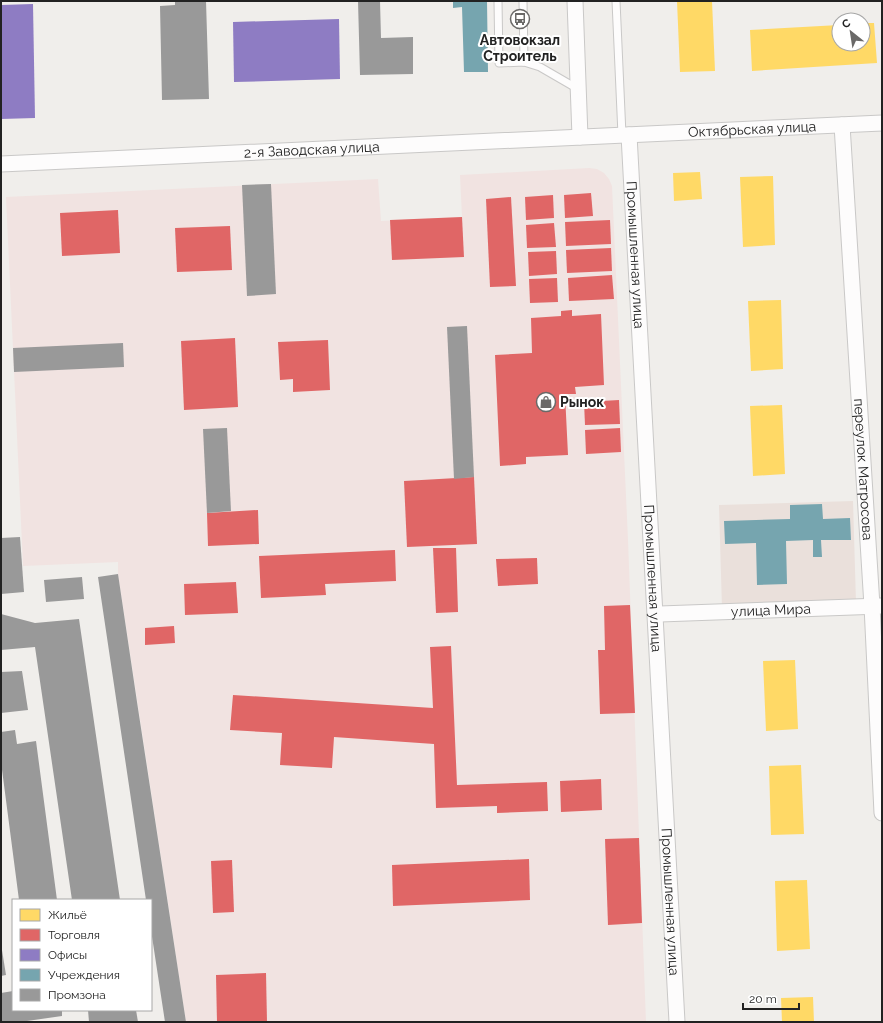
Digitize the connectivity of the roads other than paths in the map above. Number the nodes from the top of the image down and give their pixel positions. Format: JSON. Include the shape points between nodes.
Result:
{"nodes":[{"id":1,"x":498,"y":1,"type":"edge"},
{"id":2,"x":523,"y":1,"type":"edge"},
{"id":3,"x":575,"y":1,"type":"edge"},
{"id":4,"x":616,"y":1,"type":"edge"},
{"id":5,"x":524,"y":62,"type":"junction"},
{"id":6,"x":578,"y":89,"type":"junction"},
{"id":7,"x":882,"y":123,"type":"edge"},
{"id":8,"x":842,"y":125,"type":"junction"},
{"id":9,"x":625,"y":135,"type":"junction"},
{"id":10,"x":580,"y":137,"type":"junction"},
{"id":11,"x":1,"y":164,"type":"edge"},
{"id":12,"x":877,"y":606,"type":"edge"},
{"id":13,"x":660,"y":614,"type":"dead end"},
{"id":14,"x":882,"y":813,"type":"edge"},
{"id":15,"x":677,"y":1022,"type":"edge"}],
"edges":[{"from":1,"to":5,"type":"lane","via":[[499,63]]},
{"from":2,"to":5,"type":"lane"},
{"from":3,"to":6,"type":"street"},
{"from":4,"to":9,"type":"lane"},
{"from":5,"to":6,"type":"lane","via":[[540,67]]},
{"from":6,"to":10,"type":"street"},
{"from":7,"to":8,"type":"street","name":"Октябрьская улица"},
{"from":8,"to":9,"type":"street","name":"Октябрьская улица"},
{"from":8,"to":12,"type":"street","name":"переулок Матросова"},
{"from":9,"to":10,"type":"street","name":"2-я Заводская улица"},
{"from":9,"to":15,"type":"street","name":"Промышленная улица"},
{"from":10,"to":11,"type":"street","name":"2-я Заводская улица"},
{"from":12,"to":13,"type":"street","name":"улица Мира"},
{"from":12,"to":14,"type":"street","name":"переулок Матросова"}]}
